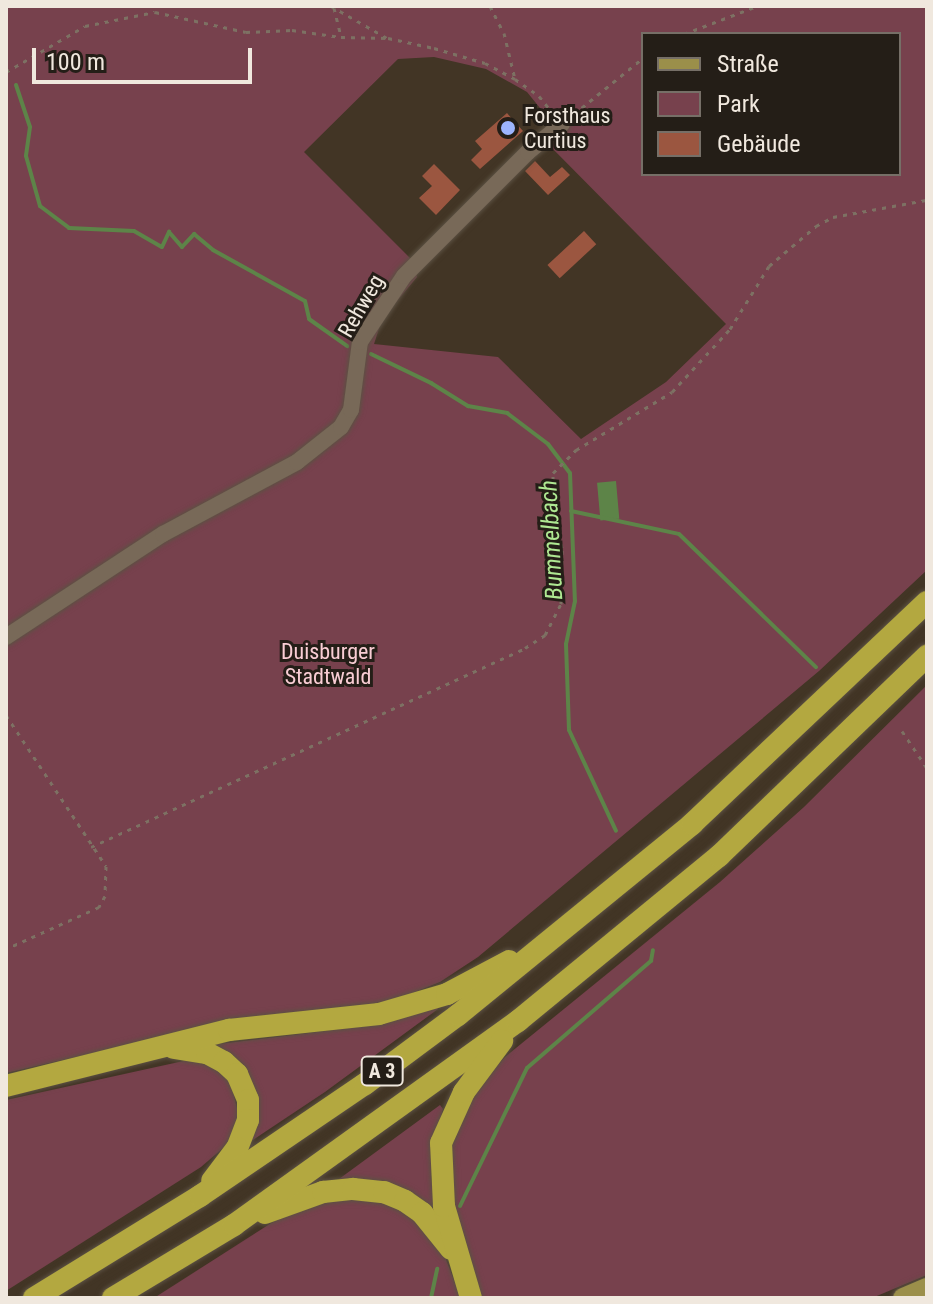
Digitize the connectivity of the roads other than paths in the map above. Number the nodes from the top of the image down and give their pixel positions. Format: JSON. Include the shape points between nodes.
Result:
{"nodes":[{"id":1,"x":562,"y":124,"type":"road end"},
{"id":2,"x":927,"y":602,"type":"edge"},
{"id":3,"x":6,"y":637,"type":"edge"},
{"id":4,"x":927,"y":656,"type":"edge"},
{"id":5,"x":556,"y":937,"type":"junction"},
{"id":6,"x":518,"y":1021,"type":"junction"},
{"id":7,"x":165,"y":1047,"type":"junction"},
{"id":8,"x":6,"y":1086,"type":"edge"},
{"id":9,"x":200,"y":1196,"type":"junction"},
{"id":10,"x":234,"y":1225,"type":"junction"},
{"id":11,"x":459,"y":1261,"type":"junction"},
{"id":12,"x":927,"y":1288,"type":"edge"},
{"id":13,"x":34,"y":1298,"type":"edge"},
{"id":14,"x":113,"y":1298,"type":"edge"},
{"id":15,"x":471,"y":1298,"type":"edge"},
{"id":16,"x":903,"y":1298,"type":"edge"}],
"edges":[{"from":1,"to":3,"type":"lane","name":"Rehweg","via":[[404,276],[360,342],[351,410],[341,427],[297,462],[163,534]]},
{"from":2,"to":5,"type":"highway","number":"A 3","via":[[692,824]]},
{"from":4,"to":6,"type":"highway","number":"A 3","via":[[719,856]]},
{"from":5,"to":7,"type":"highway","via":[[447,994],[417,1004],[379,1014],[229,1030]]},
{"from":5,"to":9,"type":"highway","number":"A 3","via":[[365,1084]]},
{"from":6,"to":10,"type":"highway","number":"A 3"},
{"from":6,"to":11,"type":"highway","via":[[464,1092],[441,1143],[444,1206]]},
{"from":7,"to":8,"type":"highway"},
{"from":7,"to":9,"type":"highway","via":[[207,1053],[224,1062],[237,1074],[248,1100],[248,1120],[237,1148]]},
{"from":9,"to":13,"type":"highway","number":"A 3"},
{"from":10,"to":11,"type":"highway","via":[[323,1192],[384,1192],[422,1213]]},
{"from":10,"to":14,"type":"highway","number":"A 3"},
{"from":11,"to":15,"type":"highway"},
{"from":12,"to":16,"type":"main road"}]}
